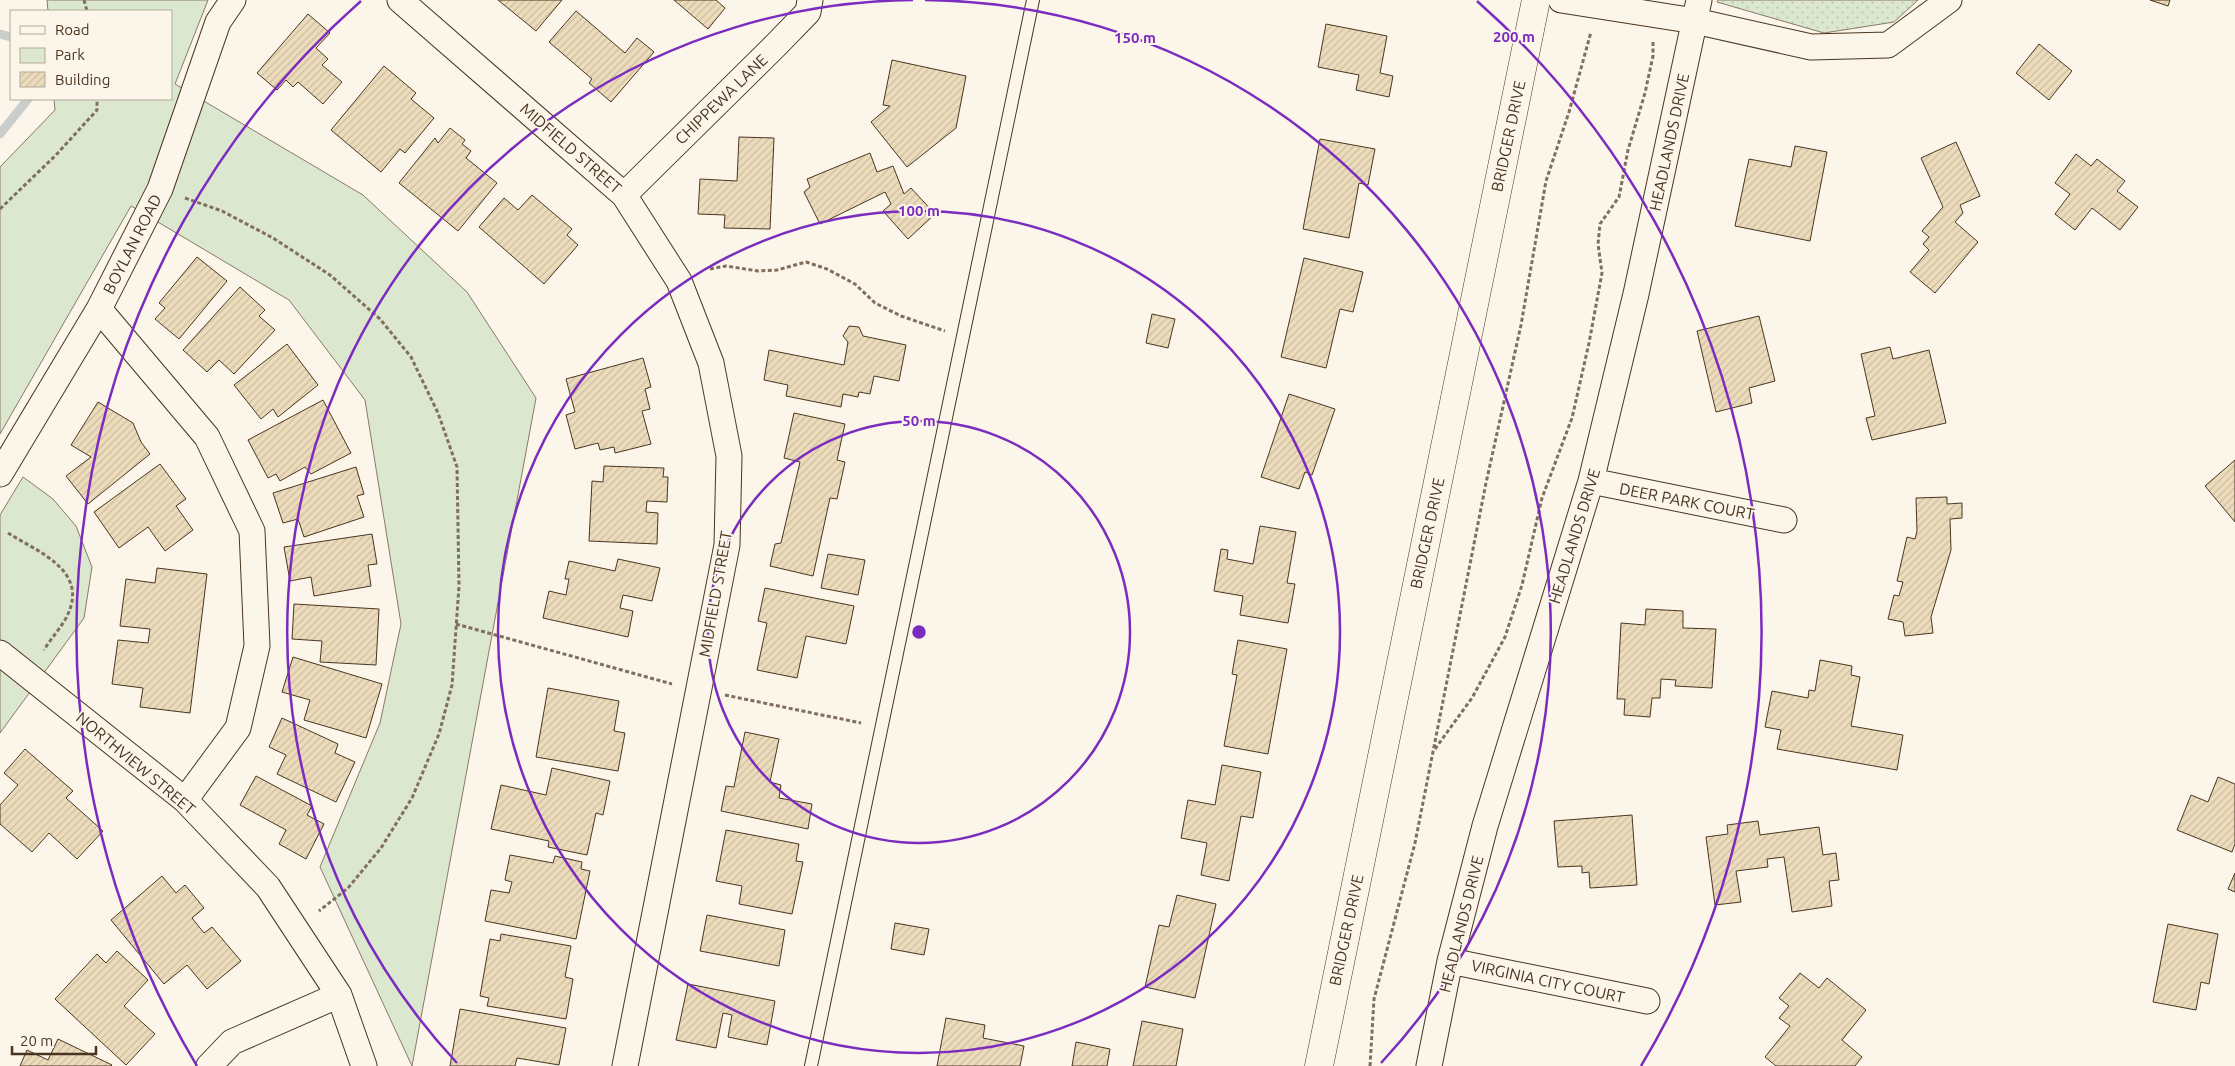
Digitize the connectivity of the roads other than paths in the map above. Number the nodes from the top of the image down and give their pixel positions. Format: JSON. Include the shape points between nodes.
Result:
{"nodes":[{"id":1,"x":233,"y":0,"type":"edge"},
{"id":2,"x":400,"y":0,"type":"edge"},
{"id":3,"x":810,"y":0,"type":"edge"},
{"id":4,"x":1033,"y":0,"type":"edge"},
{"id":5,"x":1536,"y":0,"type":"edge"},
{"id":6,"x":1561,"y":0,"type":"edge"},
{"id":7,"x":1949,"y":0,"type":"edge"},
{"id":8,"x":1697,"y":10,"type":"edge"},
{"id":9,"x":624,"y":195,"type":"junction"},
{"id":10,"x":99,"y":309,"type":"junction"},
{"id":11,"x":0,"y":474,"type":"edge"},
{"id":12,"x":1591,"y":481,"type":"junction"},
{"id":13,"x":1784,"y":520,"type":"dead end"},
{"id":14,"x":0,"y":652,"type":"edge"},
{"id":15,"x":185,"y":800,"type":"junction"},
{"id":16,"x":1450,"y":961,"type":"junction"},
{"id":17,"x":339,"y":995,"type":"junction"},
{"id":18,"x":1647,"y":1001,"type":"dead end"},
{"id":19,"x":209,"y":1066,"type":"edge"},
{"id":20,"x":364,"y":1066,"type":"edge"},
{"id":21,"x":625,"y":1066,"type":"edge"},
{"id":22,"x":811,"y":1066,"type":"edge"},
{"id":23,"x":1319,"y":1066,"type":"edge"},
{"id":24,"x":1430,"y":1066,"type":"edge"}],
"edges":[{"from":1,"to":10,"type":"street","name":"BOYLAN ROAD","via":[[218,22],[160,189]]},
{"from":2,"to":9,"type":"street","name":"MIDFIELD STREET"},
{"from":3,"to":9,"type":"street","name":"CHIPPEWA LANE","via":[[808,12]]},
{"from":4,"to":22,"type":"lane"},
{"from":5,"to":23,"type":"main road","name":"BRIDGER DRIVE"},
{"from":6,"to":8,"type":"street","via":[[1654,15]]},
{"from":7,"to":8,"type":"street","via":[[1888,45],[1811,47]]},
{"from":8,"to":12,"type":"street","name":"HEADLANDS DRIVE","via":[[1636,294]]},
{"from":9,"to":21,"type":"street","name":"MIDFIELD STREET","via":[[679,281],[711,363],[729,456],[727,544]]},
{"from":10,"to":11,"type":"street","name":"BOYLAN ROAD"},
{"from":10,"to":15,"type":"street","via":[[207,437],[252,532],[257,646],[238,728]]},
{"from":12,"to":13,"type":"street","name":"DEER PARK COURT"},
{"from":12,"to":16,"type":"street","name":"HEADLANDS DRIVE","via":[[1485,826]]},
{"from":14,"to":15,"type":"street","name":"NORTHVIEW STREET"},
{"from":15,"to":17,"type":"street","name":"NORTHVIEW STREET","via":[[268,887]]},
{"from":16,"to":18,"type":"street","name":"VIRGINIA CITY COURT"},
{"from":16,"to":24,"type":"street","name":"HEADLANDS DRIVE"},
{"from":17,"to":19,"type":"street","via":[[232,1042]]},
{"from":17,"to":20,"type":"street","name":"NORTHVIEW STREET"}]}
